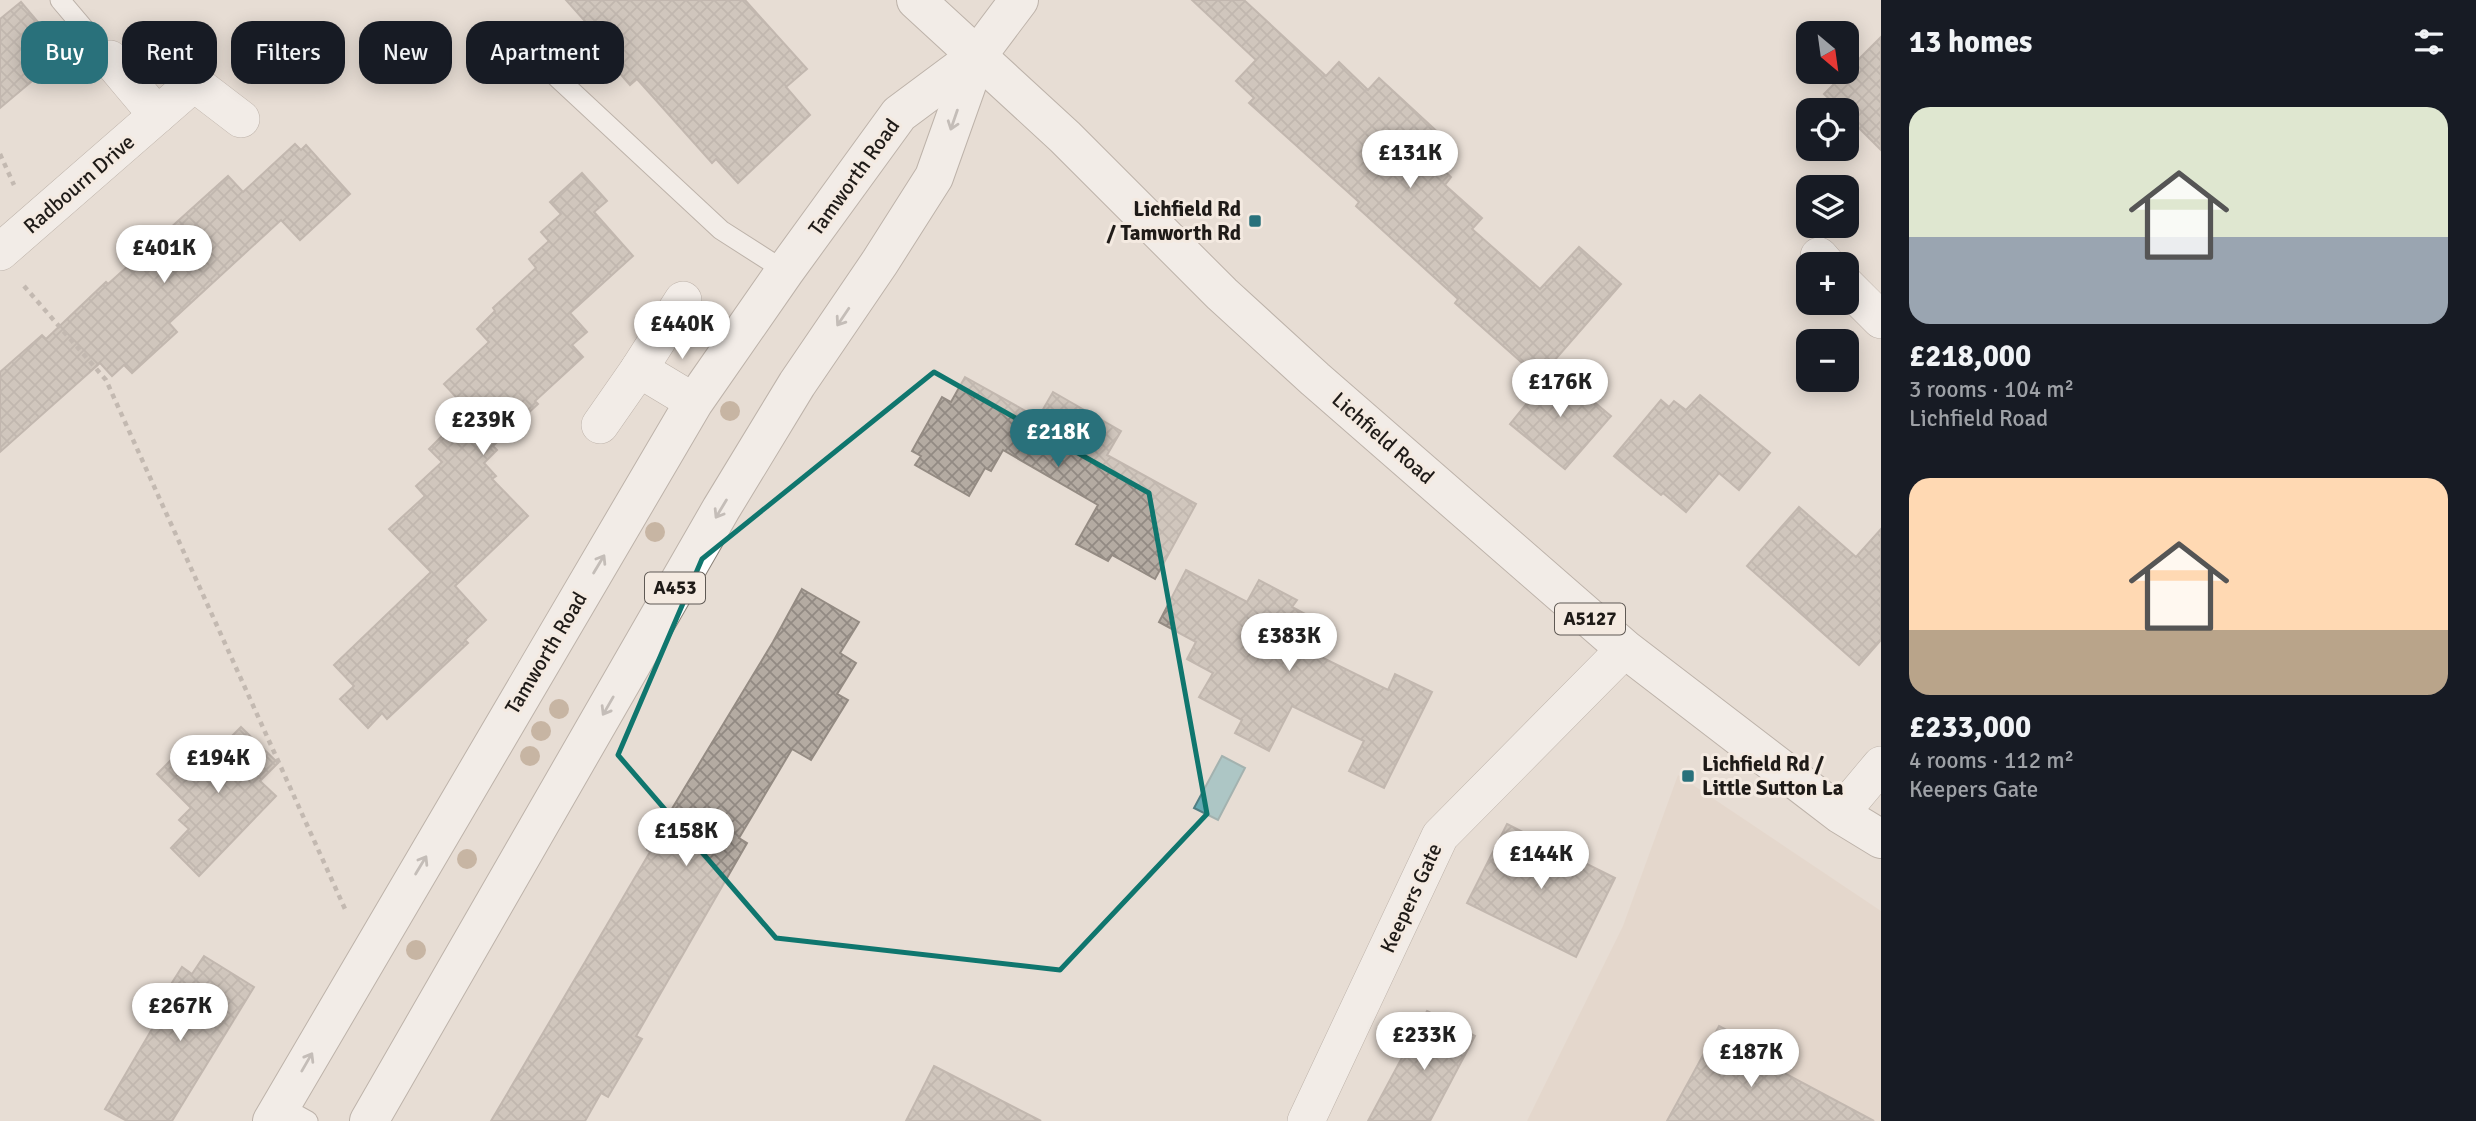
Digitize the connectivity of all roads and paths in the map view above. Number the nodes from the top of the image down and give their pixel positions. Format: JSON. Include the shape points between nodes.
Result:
{"nodes":[{"id":1,"x":60,"y":0,"type":"edge"},
{"id":2,"x":916,"y":0,"type":"edge"},
{"id":3,"x":1019,"y":0,"type":"edge"},
{"id":4,"x":977,"y":56,"type":"junction"},
{"id":5,"x":110,"y":59,"type":"joint"},
{"id":6,"x":564,"y":84,"type":"edge"},
{"id":7,"x":157,"y":116,"type":"junction"},
{"id":8,"x":242,"y":119,"type":"dead end"},
{"id":9,"x":9,"y":265,"type":"edge"},
{"id":10,"x":785,"y":271,"type":"junction"},
{"id":11,"x":1859,"y":298,"type":"edge"},
{"id":12,"x":683,"y":300,"type":"dead end"},
{"id":13,"x":1881,"y":320,"type":"edge"},
{"id":14,"x":639,"y":369,"type":"junction"},
{"id":15,"x":694,"y":402,"type":"junction"},
{"id":16,"x":600,"y":425,"type":"dead end"},
{"id":17,"x":1625,"y":649,"type":"junction"},
{"id":18,"x":1881,"y":765,"type":"edge"},
{"id":19,"x":1840,"y":814,"type":"junction"},
{"id":20,"x":1881,"y":839,"type":"edge"},
{"id":21,"x":366,"y":958,"type":"junction"},
{"id":22,"x":287,"y":1116,"type":"edge"},
{"id":23,"x":369,"y":1121,"type":"edge"},
{"id":24,"x":1306,"y":1121,"type":"edge"}],
"edges":[{"from":1,"to":5,"type":"lane"},
{"from":2,"to":4,"type":"main road","name":"Lichfield Road","number":"A5127"},
{"from":3,"to":4,"type":"main road"},
{"from":4,"to":10,"type":"main road","name":"Tamworth Road","via":[[899,114]]},
{"from":4,"to":17,"type":"main road","name":"Lichfield Road","number":"A5127","via":[[1287,354]]},
{"from":4,"to":23,"type":"main road","number":"A453","one_way":true,"via":[[934,177],[797,384],[721,509]]},
{"from":5,"to":7,"type":"street"},
{"from":6,"to":10,"type":"lane","via":[[721,230]]},
{"from":7,"to":8,"type":"street","name":"Radbourn Drive","via":[[194,83]]},
{"from":7,"to":9,"type":"street","name":"Radbourn Drive"},
{"from":9,"to":21,"type":"path","via":[[106,380]]},
{"from":10,"to":15,"type":"main road","name":"Tamworth Road"},
{"from":11,"to":13,"type":"street"},
{"from":12,"to":14,"type":"street"},
{"from":14,"to":15,"type":"street"},
{"from":14,"to":16,"type":"street"},
{"from":21,"to":15,"type":"main road","name":"Tamworth Road","one_way":true},
{"from":17,"to":19,"type":"main road","name":"Lichfield Road","number":"A5127"},
{"from":17,"to":24,"type":"street","name":"Keepers Gate","via":[[1440,836]]},
{"from":18,"to":19,"type":"street"},
{"from":19,"to":20,"type":"main road","name":"Lichfield Road","number":"A5127"},
{"from":22,"to":21,"type":"main road","name":"Tamworth Road","one_way":true}]}
